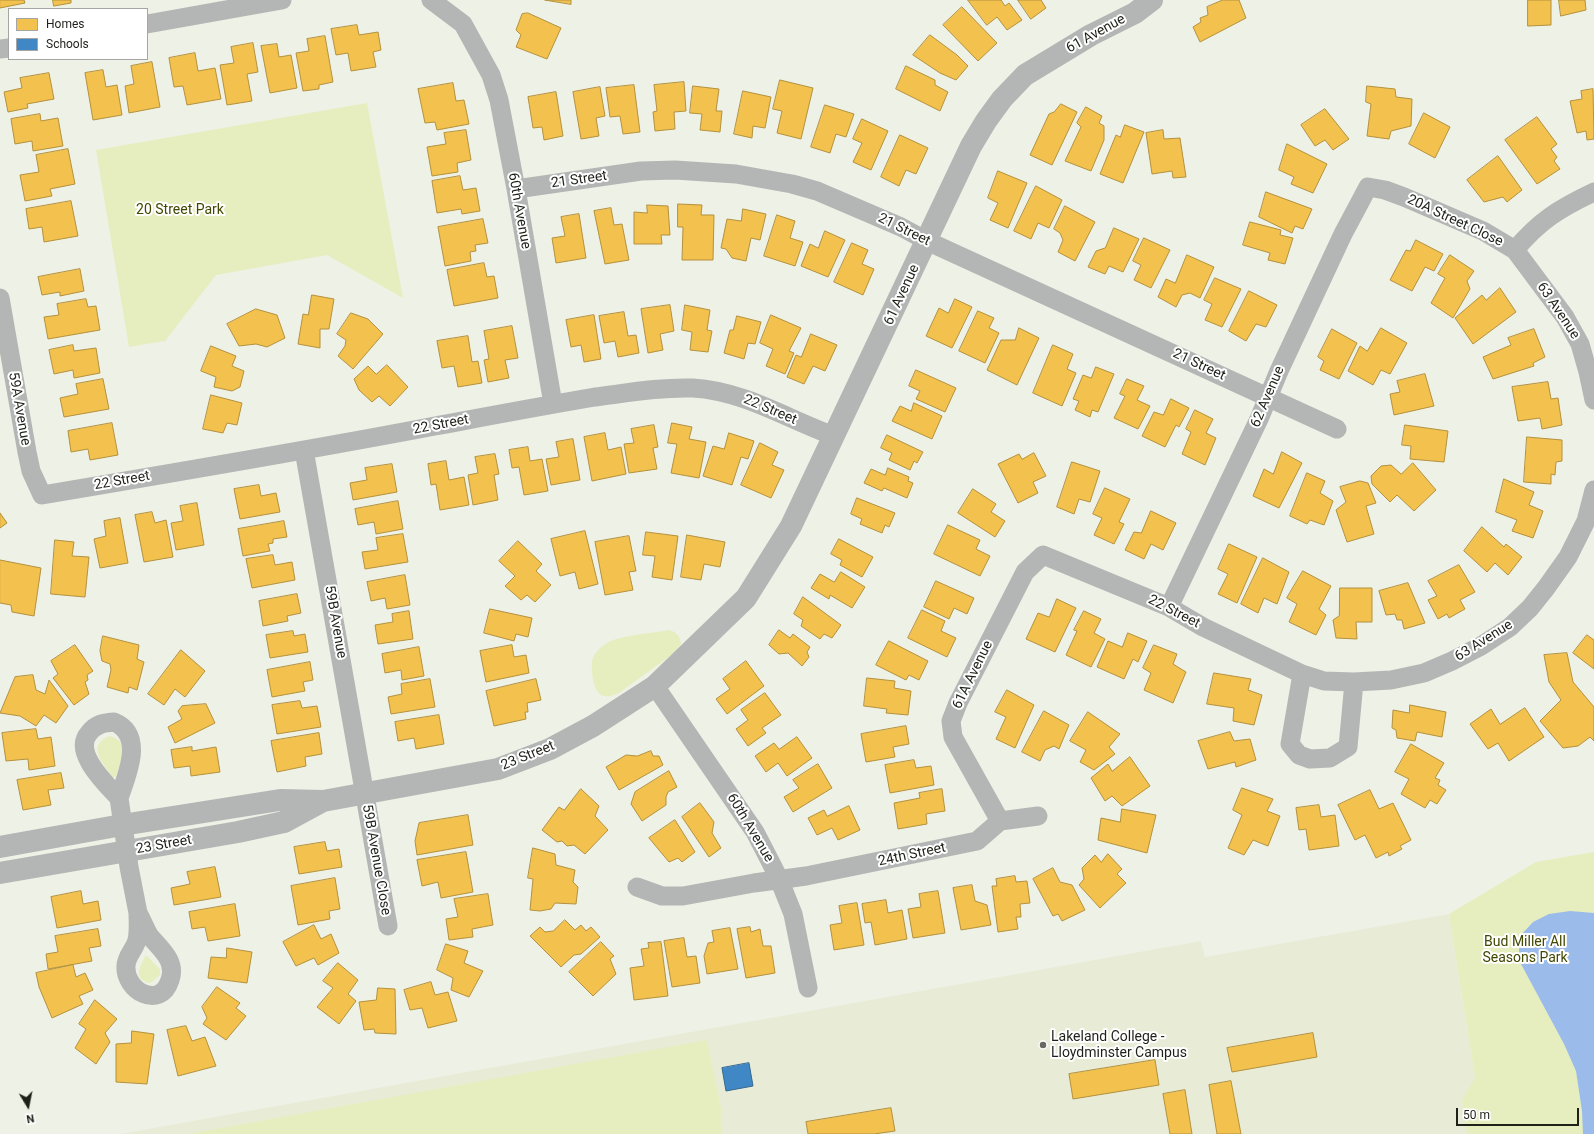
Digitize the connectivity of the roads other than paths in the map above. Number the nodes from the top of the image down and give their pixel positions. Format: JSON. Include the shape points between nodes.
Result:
{"nodes":[{"id":1,"x":282,"y":0,"type":"edge"},
{"id":2,"x":431,"y":0,"type":"edge"},
{"id":3,"x":1152,"y":0,"type":"edge"},
{"id":4,"x":148,"y":24,"type":"edge"},
{"id":5,"x":1368,"y":187,"type":"joint"},
{"id":6,"x":516,"y":189,"type":"junction"},
{"id":7,"x":1594,"y":192,"type":"edge"},
{"id":8,"x":927,"y":241,"type":"junction"},
{"id":9,"x":1515,"y":250,"type":"junction"},
{"id":10,"x":0,"y":298,"type":"edge"},
{"id":11,"x":1268,"y":398,"type":"junction"},
{"id":12,"x":1594,"y":400,"type":"edge"},
{"id":13,"x":553,"y":404,"type":"junction"},
{"id":14,"x":1337,"y":429,"type":"dead end"},
{"id":15,"x":834,"y":436,"type":"junction"},
{"id":16,"x":304,"y":450,"type":"junction"},
{"id":17,"x":1594,"y":490,"type":"edge"},
{"id":18,"x":42,"y":495,"type":"joint"},
{"id":19,"x":1043,"y":555,"type":"joint"},
{"id":20,"x":1169,"y":607,"type":"junction"},
{"id":21,"x":702,"y":641,"type":"joint"},
{"id":22,"x":1302,"y":674,"type":"junction"},
{"id":23,"x":1354,"y":682,"type":"junction"},
{"id":24,"x":655,"y":686,"type":"junction"},
{"id":25,"x":365,"y":793,"type":"junction"},
{"id":26,"x":118,"y":798,"type":"dead end"},
{"id":27,"x":324,"y":801,"type":"junction"},
{"id":28,"x":1038,"y":816,"type":"dead end"},
{"id":29,"x":1000,"y":821,"type":"junction"},
{"id":30,"x":122,"y":825,"type":"junction"},
{"id":31,"x":0,"y":847,"type":"edge"},
{"id":32,"x":127,"y":851,"type":"junction"},
{"id":33,"x":0,"y":874,"type":"edge"},
{"id":34,"x":779,"y":879,"type":"junction"},
{"id":35,"x":637,"y":888,"type":"dead end"},
{"id":36,"x":138,"y":913,"type":"dead end"},
{"id":37,"x":388,"y":926,"type":"dead end"},
{"id":38,"x":808,"y":988,"type":"dead end"}],
"edges":[{"from":1,"to":4,"type":"street"},
{"from":2,"to":6,"type":"street","name":"60th Avenue","via":[[463,24],[492,75]]},
{"from":3,"to":8,"type":"street","name":"61 Avenue","via":[[1135,13],[1091,35],[1025,75],[1002,99],[971,146]]},
{"from":5,"to":9,"type":"street","name":"20A Street Close","via":[[1404,197],[1483,232]]},
{"from":5,"to":11,"type":"street","name":"62 Avenue","via":[[1343,234]]},
{"from":6,"to":8,"type":"street","name":"21 Street","via":[[641,171],[675,170],[736,174],[817,191]]},
{"from":6,"to":13,"type":"street","name":"60th Avenue"},
{"from":7,"to":9,"type":"street","name":"20A Street Close","via":[[1554,213],[1535,228]]},
{"from":8,"to":11,"type":"street","name":"21 Street"},
{"from":8,"to":15,"type":"street","name":"61 Avenue"},
{"from":9,"to":12,"type":"street","name":"63 Avenue","via":[[1565,317],[1580,344]]},
{"from":10,"to":18,"type":"street","name":"59A Avenue","via":[[26,452]]},
{"from":11,"to":14,"type":"street","name":"21 Street"},
{"from":11,"to":20,"type":"street","name":"62 Avenue"},
{"from":13,"to":15,"type":"street","name":"22 Street","via":[[663,389],[693,388],[736,395]]},
{"from":13,"to":16,"type":"street","name":"22 Street"},
{"from":15,"to":21,"type":"street","name":"61 Avenue","via":[[791,526],[746,598]]},
{"from":16,"to":18,"type":"street","name":"22 Street"},
{"from":16,"to":25,"type":"street","name":"59B Avenue"},
{"from":17,"to":23,"type":"street","name":"63 Avenue","via":[[1586,520],[1568,557],[1530,608],[1510,627],[1481,646],[1424,673],[1391,680]]},
{"from":19,"to":20,"type":"street","name":"22 Street"},
{"from":19,"to":29,"type":"street","name":"61A Avenue","via":[[1025,572],[951,721],[953,737]]},
{"from":20,"to":22,"type":"street","name":"22 Street","via":[[1212,631]]},
{"from":21,"to":24,"type":"street","name":"23 Street"},
{"from":22,"to":23,"type":"street","name":"63 Avenue","via":[[1324,681]]},
{"from":22,"to":23,"type":"street","via":[[1290,744],[1299,755],[1310,759],[1330,758],[1348,747]]},
{"from":24,"to":25,"type":"street","name":"23 Street","via":[[593,726],[550,749],[498,769]]},
{"from":24,"to":34,"type":"street","name":"60th Avenue","via":[[755,832]]},
{"from":25,"to":27,"type":"street","name":"23 Street"},
{"from":25,"to":37,"type":"street","name":"59B Avenue Close"},
{"from":26,"to":30,"type":"street"},
{"from":27,"to":30,"type":"street","name":"23 Street","via":[[280,800]]},
{"from":27,"to":32,"type":"street","name":"23 Street","via":[[284,822]]},
{"from":28,"to":29,"type":"street"},
{"from":29,"to":34,"type":"street","name":"24th Street","via":[[977,841],[806,876]]},
{"from":30,"to":31,"type":"street","name":"23 Street"},
{"from":30,"to":32,"type":"street"},
{"from":32,"to":33,"type":"street","name":"23 Street"},
{"from":32,"to":36,"type":"street"},
{"from":34,"to":35,"type":"street","name":"24th Street","via":[[683,896],[662,896]]},
{"from":34,"to":38,"type":"street","name":"60th Avenue","via":[[793,914]]}]}
